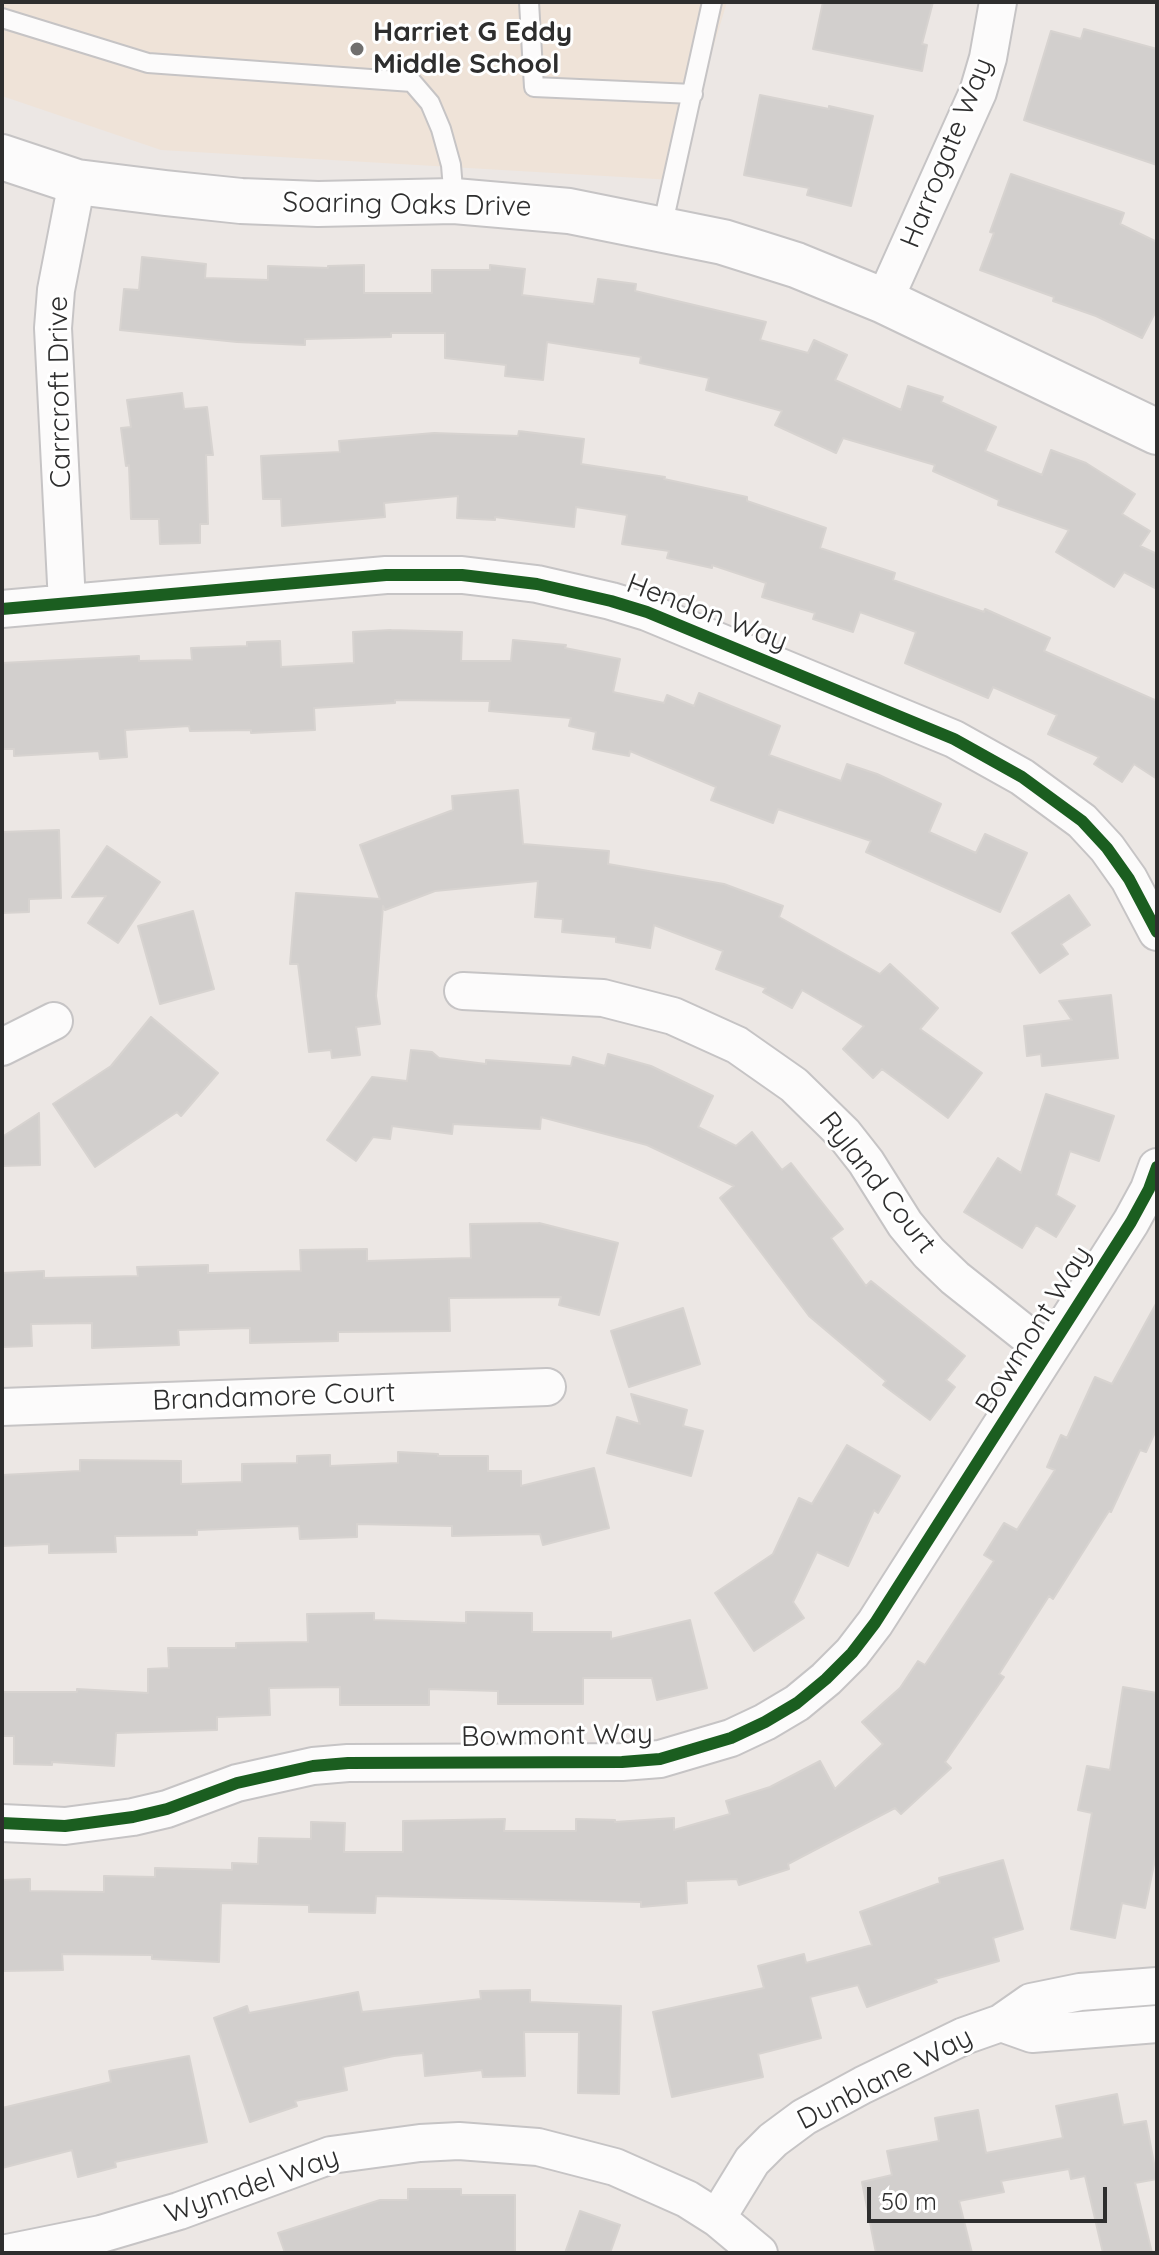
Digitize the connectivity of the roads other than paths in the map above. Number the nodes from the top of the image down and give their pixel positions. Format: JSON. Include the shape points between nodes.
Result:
{"nodes":[{"id":1,"x":529,"y":2,"type":"edge"},
{"id":2,"x":712,"y":2,"type":"edge"},
{"id":3,"x":998,"y":2,"type":"edge"},
{"id":4,"x":2,"y":18,"type":"edge"},
{"id":5,"x":693,"y":94,"type":"junction"},
{"id":6,"x":2,"y":157,"type":"edge"},
{"id":7,"x":77,"y":182,"type":"junction"},
{"id":8,"x":454,"y":201,"type":"junction"},
{"id":9,"x":662,"y":228,"type":"junction"},
{"id":10,"x":884,"y":301,"type":"junction"},
{"id":11,"x":1157,"y":432,"type":"edge"},
{"id":12,"x":67,"y":603,"type":"junction"},
{"id":13,"x":2,"y":609,"type":"edge"},
{"id":14,"x":1157,"y":932,"type":"edge"},
{"id":15,"x":463,"y":991,"type":"dead end"},
{"id":16,"x":54,"y":1021,"type":"dead end"},
{"id":17,"x":2,"y":1047,"type":"edge"},
{"id":18,"x":1157,"y":1167,"type":"edge"},
{"id":19,"x":1048,"y":1352,"type":"junction"},
{"id":20,"x":547,"y":1387,"type":"dead end"},
{"id":21,"x":2,"y":1407,"type":"edge"},
{"id":22,"x":2,"y":1823,"type":"edge"},
{"id":23,"x":1157,"y":1986,"type":"edge"},
{"id":24,"x":1001,"y":2023,"type":"junction"},
{"id":25,"x":1157,"y":2024,"type":"edge"},
{"id":26,"x":717,"y":2218,"type":"junction"},
{"id":27,"x":15,"y":2252,"type":"edge"},
{"id":28,"x":759,"y":2253,"type":"edge"}],
"edges":[{"from":1,"to":5,"type":"lane","via":[[534,87]]},
{"from":2,"to":5,"type":"lane"},
{"from":3,"to":10,"type":"street","name":"Harrogate Way","via":[[978,92]]},
{"from":4,"to":8,"type":"lane","via":[[148,63],[412,82],[430,103],[441,129]]},
{"from":5,"to":9,"type":"lane"},
{"from":6,"to":7,"type":"street","name":"Soaring Oaks Drive"},
{"from":7,"to":8,"type":"street","name":"Soaring Oaks Drive","via":[[241,201]]},
{"from":7,"to":12,"type":"street","name":"Carrcroft Drive","via":[[53,328]]},
{"from":8,"to":9,"type":"street","name":"Soaring Oaks Drive","via":[[569,211]]},
{"from":9,"to":10,"type":"street","name":"Soaring Oaks Drive","via":[[781,260]]},
{"from":10,"to":11,"type":"street","name":"Soaring Oaks Drive"},
{"from":12,"to":13,"type":"street","name":"Hendon Way"},
{"from":12,"to":14,"type":"street","name":"Hendon Way","via":[[386,575],[462,575],[537,584],[611,601],[954,739],[1012,770],[1082,821],[1107,848]]},
{"from":15,"to":19,"type":"street","name":"Ryland Court","via":[[603,998],[640,1005],[737,1045],[794,1085],[844,1134],[937,1261]]},
{"from":16,"to":17,"type":"street"},
{"from":18,"to":19,"type":"street","name":"Bowmont Way","via":[[1131,1222]]},
{"from":19,"to":22,"type":"street","name":"Bowmont Way","via":[[852,1653],[797,1703],[731,1738],[660,1759],[622,1762],[313,1766],[237,1783],[133,1817],[65,1826]]},
{"from":20,"to":21,"type":"street","name":"Brandamore Court"},
{"from":23,"to":24,"type":"street","name":"Dunblane Way","via":[[1031,2002]]},
{"from":24,"to":25,"type":"street","name":"Dunblane Way","via":[[1032,2034]]},
{"from":24,"to":26,"type":"street","name":"Dunblane Way","via":[[964,2036],[804,2117],[752,2161]]},
{"from":26,"to":27,"type":"street","name":"Wynndel Way","via":[[652,2181],[577,2155],[459,2141],[331,2155],[179,2211]]},
{"from":26,"to":28,"type":"street","name":"Wynndel Way"}]}
